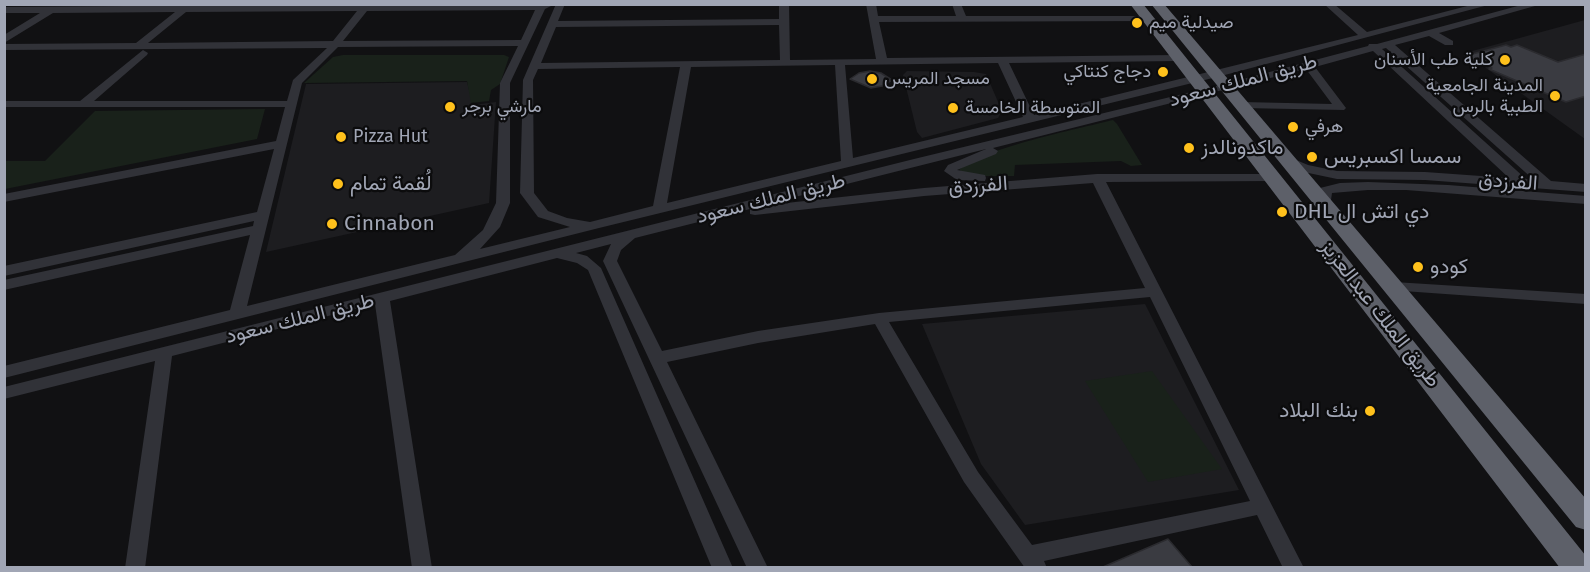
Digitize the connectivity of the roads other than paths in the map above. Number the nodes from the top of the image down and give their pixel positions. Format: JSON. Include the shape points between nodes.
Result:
{"nodes":[{"id":1,"x":561,"y":4,"type":"edge"},
{"id":2,"x":784,"y":4,"type":"edge"},
{"id":3,"x":871,"y":4,"type":"edge"},
{"id":4,"x":956,"y":4,"type":"edge"},
{"id":5,"x":1038,"y":4,"type":"edge"},
{"id":6,"x":1328,"y":4,"type":"edge"},
{"id":7,"x":1488,"y":4,"type":"edge"},
{"id":8,"x":1538,"y":4,"type":"edge"},
{"id":9,"x":545,"y":5,"type":"edge"},
{"id":10,"x":52,"y":6,"type":"edge"},
{"id":11,"x":365,"y":6,"type":"edge"},
{"id":12,"x":450,"y":6,"type":"edge"},
{"id":13,"x":188,"y":7,"type":"edge"},
{"id":14,"x":1470,"y":7,"type":"edge"},
{"id":15,"x":1147,"y":9,"type":"edge"},
{"id":16,"x":4,"y":10,"type":"edge"},
{"id":17,"x":37,"y":10,"type":"junction"},
{"id":18,"x":874,"y":19,"type":"junction"},
{"id":19,"x":962,"y":19,"type":"junction"},
{"id":20,"x":1046,"y":19,"type":"junction"},
{"id":21,"x":785,"y":22,"type":"junction"},
{"id":22,"x":552,"y":24,"type":"junction"},
{"id":23,"x":4,"y":31,"type":"edge"},
{"id":24,"x":1429,"y":32,"type":"junction"},
{"id":25,"x":1364,"y":35,"type":"junction"},
{"id":26,"x":4,"y":40,"type":"edge"},
{"id":27,"x":1449,"y":43,"type":"dead end"},
{"id":28,"x":1380,"y":44,"type":"junction"},
{"id":29,"x":4,"y":47,"type":"edge"},
{"id":30,"x":521,"y":47,"type":"junction"},
{"id":31,"x":331,"y":48,"type":"junction"},
{"id":32,"x":140,"y":50,"type":"junction"},
{"id":33,"x":4,"y":54,"type":"edge"},
{"id":34,"x":1178,"y":58,"type":"junction"},
{"id":35,"x":1002,"y":60,"type":"junction"},
{"id":36,"x":840,"y":62,"type":"junction"},
{"id":37,"x":882,"y":62,"type":"junction"},
{"id":38,"x":785,"y":63,"type":"junction"},
{"id":39,"x":686,"y":64,"type":"junction"},
{"id":40,"x":1308,"y":64,"type":"junction"},
{"id":41,"x":533,"y":66,"type":"junction"},
{"id":42,"x":1211,"y":83,"type":"junction"},
{"id":43,"x":4,"y":104,"type":"edge"},
{"id":44,"x":83,"y":104,"type":"junction"},
{"id":45,"x":291,"y":104,"type":"junction"},
{"id":46,"x":1242,"y":105,"type":"junction"},
{"id":47,"x":1030,"y":119,"type":"junction"},
{"id":48,"x":1022,"y":136,"type":"junction"},
{"id":49,"x":281,"y":144,"type":"junction"},
{"id":50,"x":900,"y":150,"type":"junction"},
{"id":51,"x":1289,"y":161,"type":"junction"},
{"id":52,"x":914,"y":162,"type":"junction"},
{"id":53,"x":847,"y":163,"type":"junction"},
{"id":54,"x":1272,"y":177,"type":"junction"},
{"id":55,"x":1097,"y":178,"type":"junction"},
{"id":56,"x":1040,"y":182,"type":"junction"},
{"id":57,"x":1522,"y":183,"type":"junction"},
{"id":58,"x":1547,"y":185,"type":"junction"},
{"id":59,"x":1586,"y":188,"type":"edge"},
{"id":60,"x":4,"y":198,"type":"edge"},
{"id":61,"x":1586,"y":200,"type":"edge"},
{"id":62,"x":1325,"y":204,"type":"junction"},
{"id":63,"x":659,"y":209,"type":"junction"},
{"id":64,"x":686,"y":220,"type":"junction"},
{"id":65,"x":261,"y":222,"type":"junction"},
{"id":66,"x":597,"y":224,"type":"junction"},
{"id":67,"x":638,"y":233,"type":"junction"},
{"id":68,"x":550,"y":255,"type":"junction"},
{"id":69,"x":451,"y":261,"type":"junction"},
{"id":70,"x":4,"y":271,"type":"edge"},
{"id":71,"x":4,"y":285,"type":"edge"},
{"id":72,"x":1394,"y":287,"type":"junction"},
{"id":73,"x":1155,"y":292,"type":"junction"},
{"id":74,"x":382,"y":298,"type":"junction"},
{"id":75,"x":1585,"y":300,"type":"edge"},
{"id":76,"x":237,"y":314,"type":"junction"},
{"id":77,"x":879,"y":318,"type":"junction"},
{"id":78,"x":164,"y":353,"type":"junction"},
{"id":79,"x":657,"y":358,"type":"junction"},
{"id":80,"x":4,"y":372,"type":"edge"},
{"id":81,"x":4,"y":393,"type":"edge"},
{"id":82,"x":1263,"y":506,"type":"junction"},
{"id":83,"x":1586,"y":519,"type":"edge"},
{"id":84,"x":1032,"y":561,"type":"edge"},
{"id":85,"x":135,"y":567,"type":"edge"},
{"id":86,"x":423,"y":567,"type":"edge"},
{"id":87,"x":723,"y":567,"type":"edge"},
{"id":88,"x":758,"y":567,"type":"edge"},
{"id":89,"x":1294,"y":567,"type":"edge"},
{"id":90,"x":1578,"y":567,"type":"edge"}],
"edges":[{"from":1,"to":22,"type":"street"},
{"from":2,"to":21,"type":"street"},
{"from":3,"to":18,"type":"street"},
{"from":4,"to":19,"type":"street"},
{"from":5,"to":20,"type":"street"},
{"from":6,"to":25,"type":"street"},
{"from":7,"to":14,"type":"street","name":"طريق الملك سعود"},
{"from":8,"to":24,"type":"street","name":"طريق الملك سعود"},
{"from":9,"to":12,"type":"street"},
{"from":9,"to":30,"type":"street"},
{"from":10,"to":13,"type":"street"},
{"from":10,"to":17,"type":"street"},
{"from":10,"to":26,"type":"street"},
{"from":11,"to":12,"type":"street"},
{"from":11,"to":13,"type":"street"},
{"from":11,"to":31,"type":"street"},
{"from":13,"to":32,"type":"street"},
{"from":14,"to":25,"type":"street","name":"طريق الملك سعود"},
{"from":15,"to":20,"type":"street"},
{"from":15,"to":34,"type":"highway","name":"طريق الملك عبدالعزيز"},
{"from":15,"to":42,"type":"highway","name":"طريق الملك عبدالعزيز"},
{"from":16,"to":17,"type":"street"},
{"from":17,"to":23,"type":"street"},
{"from":18,"to":19,"type":"street"},
{"from":18,"to":37,"type":"street"},
{"from":19,"to":20,"type":"street"},
{"from":21,"to":22,"type":"street"},
{"from":21,"to":38,"type":"street"},
{"from":22,"to":41,"type":"street"},
{"from":24,"to":27,"type":"street"},
{"from":24,"to":28,"type":"street","name":"طريق الملك سعود"},
{"from":25,"to":42,"type":"street","name":"طريق الملك سعود"},
{"from":28,"to":40,"type":"street","name":"طريق الملك سعود"},
{"from":28,"to":57,"type":"street"},
{"from":28,"to":58,"type":"street"},
{"from":29,"to":32,"type":"street"},
{"from":30,"to":31,"type":"street"},
{"from":30,"to":69,"type":"street","via":[[505,82],[503,202],[498,221],[489,235]]},
{"from":31,"to":32,"type":"street"},
{"from":31,"to":45,"type":"street","via":[[297,82]]},
{"from":32,"to":33,"type":"street"},
{"from":32,"to":44,"type":"street"},
{"from":34,"to":35,"type":"street"},
{"from":34,"to":42,"type":"highway","name":"طريق الملك عبدالعزيز"},
{"from":35,"to":37,"type":"street"},
{"from":35,"to":47,"type":"street"},
{"from":36,"to":37,"type":"street"},
{"from":36,"to":38,"type":"street"},
{"from":36,"to":53,"type":"street"},
{"from":38,"to":39,"type":"street"},
{"from":39,"to":41,"type":"street"},
{"from":39,"to":63,"type":"street"},
{"from":40,"to":42,"type":"street","name":"طريق الملك سعود"},
{"from":40,"to":46,"type":"street","via":[[1340,108]]},
{"from":41,"to":66,"type":"street","via":[[528,80],[527,193],[537,209],[553,218]]},
{"from":42,"to":46,"type":"highway","name":"طريق الملك عبدالعزيز"},
{"from":42,"to":47,"type":"street","name":"طريق الملك سعود"},
{"from":42,"to":48,"type":"street","name":"طريق الملك سعود"},
{"from":42,"to":54,"type":"highway","name":"طريق الملك عبدالعزيز"},
{"from":43,"to":44,"type":"street"},
{"from":44,"to":45,"type":"street"},
{"from":45,"to":49,"type":"street"},
{"from":46,"to":51,"type":"highway","name":"طريق الملك عبدالعزيز"},
{"from":47,"to":50,"type":"street","name":"طريق الملك سعود"},
{"from":48,"to":52,"type":"street","name":"طريق الملك سعود"},
{"from":48,"to":56,"type":"street","via":[[950,171],[957,176]]},
{"from":49,"to":60,"type":"street"},
{"from":49,"to":65,"type":"street"},
{"from":50,"to":52,"type":"street"},
{"from":50,"to":53,"type":"street","name":"طريق الملك سعود"},
{"from":51,"to":57,"type":"street","name":"الفرزدق","via":[[1326,174]]},
{"from":51,"to":62,"type":"highway","name":"طريق الملك عبدالعزيز"},
{"from":52,"to":64,"type":"street","name":"طريق الملك سعود"},
{"from":53,"to":63,"type":"street","name":"طريق الملك سعود"},
{"from":54,"to":55,"type":"street","name":"الفرزدق"},
{"from":54,"to":90,"type":"highway","name":"طريق الملك عبدالعزيز"},
{"from":55,"to":56,"type":"street","name":"الفرزدق"},
{"from":55,"to":73,"type":"street"},
{"from":56,"to":64,"type":"street","name":"الفرزدق","via":[[870,196]]},
{"from":57,"to":58,"type":"street","name":"الفرزدق"},
{"from":58,"to":59,"type":"street","name":"الفرزدق"},
{"from":61,"to":62,"type":"street","name":"الفرزدق","via":[[1431,188],[1341,186],[1324,191]]},
{"from":62,"to":72,"type":"highway","name":"طريق الملك عبدالعزيز"},
{"from":63,"to":66,"type":"street","name":"طريق الملك سعود"},
{"from":64,"to":67,"type":"street","name":"طريق الملك سعود"},
{"from":65,"to":70,"type":"street"},
{"from":65,"to":71,"type":"street"},
{"from":65,"to":76,"type":"street"},
{"from":66,"to":69,"type":"street","name":"طريق الملك سعود"},
{"from":67,"to":68,"type":"street","name":"طريق الملك سعود"},
{"from":67,"to":79,"type":"street","via":[[621,242],[610,261]]},
{"from":68,"to":74,"type":"street","name":"طريق الملك سعود"},
{"from":68,"to":87,"type":"street","via":[[573,256],[594,268]]},
{"from":69,"to":76,"type":"street","name":"طريق الملك سعود"},
{"from":72,"to":75,"type":"street"},
{"from":72,"to":83,"type":"highway","name":"طريق الملك عبدالعزيز"},
{"from":73,"to":77,"type":"street"},
{"from":73,"to":82,"type":"street"},
{"from":74,"to":78,"type":"street","name":"طريق الملك سعود"},
{"from":74,"to":86,"type":"street"},
{"from":76,"to":80,"type":"street","name":"طريق الملك سعود"},
{"from":77,"to":79,"type":"street"},
{"from":77,"to":84,"type":"street","via":[[971,477]]},
{"from":78,"to":81,"type":"street","name":"طريق الملك سعود"},
{"from":78,"to":85,"type":"street"},
{"from":79,"to":88,"type":"street"},
{"from":82,"to":84,"type":"street"},
{"from":82,"to":89,"type":"street"}]}
